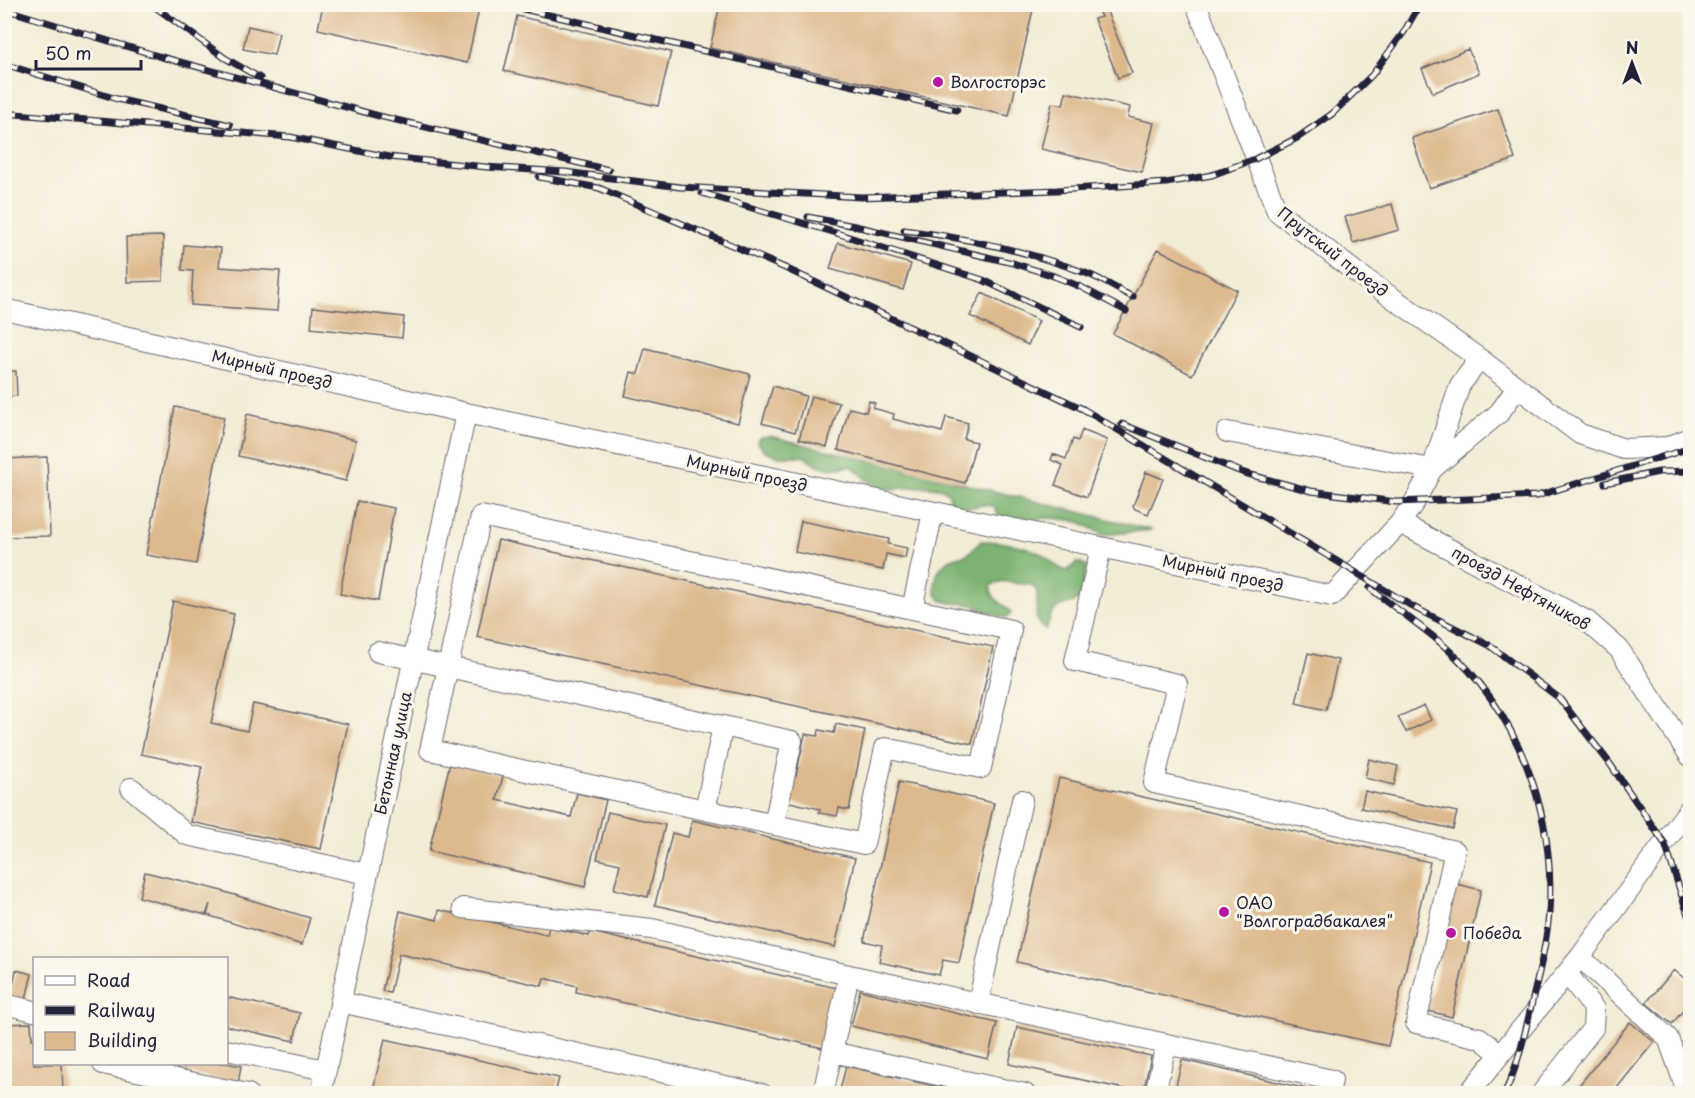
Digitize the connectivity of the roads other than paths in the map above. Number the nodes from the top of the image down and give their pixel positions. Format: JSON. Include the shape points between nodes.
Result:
{"nodes":[{"id":1,"x":1196,"y":4,"type":"edge"},
{"id":2,"x":4,"y":309,"type":"edge"},
{"id":3,"x":1480,"y":359,"type":"junction"},
{"id":4,"x":1517,"y":388,"type":"junction"},
{"id":5,"x":466,"y":413,"type":"junction"},
{"id":6,"x":1227,"y":432,"type":"dead end"},
{"id":7,"x":1690,"y":438,"type":"edge"},
{"id":8,"x":1432,"y":469,"type":"junction"},
{"id":9,"x":933,"y":512,"type":"junction"},
{"id":10,"x":1400,"y":523,"type":"junction"},
{"id":11,"x":1101,"y":547,"type":"junction"},
{"id":12,"x":912,"y":609,"type":"junction"},
{"id":13,"x":378,"y":652,"type":"dead end"},
{"id":14,"x":413,"y":660,"type":"junction"},
{"id":15,"x":448,"y":667,"type":"junction"},
{"id":16,"x":723,"y":726,"type":"junction"},
{"id":17,"x":1690,"y":756,"type":"edge"},
{"id":18,"x":130,"y":788,"type":"dead end"},
{"id":19,"x":1022,"y":800,"type":"dead end"},
{"id":20,"x":1690,"y":808,"type":"edge"},
{"id":21,"x":705,"y":810,"type":"junction"},
{"id":22,"x":774,"y":824,"type":"junction"},
{"id":23,"x":367,"y":874,"type":"junction"},
{"id":24,"x":464,"y":908,"type":"dead end"},
{"id":25,"x":1580,"y":957,"type":"junction"},
{"id":26,"x":1567,"y":974,"type":"junction"},
{"id":27,"x":849,"y":975,"type":"junction"},
{"id":28,"x":340,"y":1002,"type":"junction"},
{"id":29,"x":4,"y":1004,"type":"edge"},
{"id":30,"x":978,"y":1004,"type":"junction"},
{"id":31,"x":33,"y":1011,"type":"edge"},
{"id":32,"x":1166,"y":1044,"type":"junction"},
{"id":33,"x":228,"y":1050,"type":"edge"},
{"id":34,"x":832,"y":1052,"type":"junction"},
{"id":35,"x":1500,"y":1054,"type":"junction"},
{"id":36,"x":107,"y":1065,"type":"edge"},
{"id":37,"x":326,"y":1070,"type":"junction"},
{"id":38,"x":205,"y":1089,"type":"edge"},
{"id":39,"x":248,"y":1094,"type":"edge"},
{"id":40,"x":321,"y":1094,"type":"edge"},
{"id":41,"x":762,"y":1094,"type":"edge"},
{"id":42,"x":823,"y":1094,"type":"edge"},
{"id":43,"x":1025,"y":1094,"type":"edge"},
{"id":44,"x":1155,"y":1094,"type":"edge"},
{"id":45,"x":1329,"y":1094,"type":"edge"},
{"id":46,"x":1468,"y":1094,"type":"edge"},
{"id":47,"x":1541,"y":1094,"type":"edge"},
{"id":48,"x":1688,"y":1094,"type":"edge"}],
"edges":[{"from":1,"to":3,"type":"street","name":"Прутский проезд","via":[[1277,211],[1354,271]]},
{"from":2,"to":5,"type":"street","name":"Мирный проезд"},
{"from":3,"to":4,"type":"street","name":"Прутский проезд"},
{"from":3,"to":8,"type":"street","via":[[1460,385]]},
{"from":4,"to":7,"type":"street","name":"Прутский проезд","via":[[1580,434],[1624,449],[1668,447]]},
{"from":4,"to":8,"type":"street","via":[[1499,413]]},
{"from":5,"to":9,"type":"street","name":"Мирный проезд"},
{"from":5,"to":14,"type":"street","name":"Бетонная улица"},
{"from":6,"to":8,"type":"street"},
{"from":8,"to":10,"type":"street","name":"Мирный проезд"},
{"from":9,"to":11,"type":"street","name":"Мирный проезд"},
{"from":9,"to":12,"type":"street"},
{"from":10,"to":11,"type":"street","name":"Мирный проезд","via":[[1332,596]]},
{"from":10,"to":17,"type":"street","name":"проезд Нефтяников","via":[[1587,621],[1619,649]]},
{"from":11,"to":35,"type":"street","via":[[1075,662],[1177,684],[1154,783],[1455,851],[1416,1023],[1480,1038]]},
{"from":12,"to":15,"type":"street","via":[[481,516]]},
{"from":12,"to":22,"type":"street","via":[[1011,630],[981,768],[885,748],[864,844]]},
{"from":13,"to":14,"type":"street"},
{"from":14,"to":15,"type":"street"},
{"from":14,"to":23,"type":"street","name":"Бетонная улица"},
{"from":15,"to":16,"type":"street"},
{"from":15,"to":21,"type":"street","via":[[430,750]]},
{"from":16,"to":21,"type":"street"},
{"from":16,"to":22,"type":"street","via":[[792,741]]},
{"from":18,"to":23,"type":"street","via":[[187,835]]},
{"from":19,"to":30,"type":"street"},
{"from":20,"to":25,"type":"street"},
{"from":21,"to":22,"type":"street"},
{"from":23,"to":28,"type":"street","name":"Бетонная улица"},
{"from":24,"to":27,"type":"street","via":[[652,929]]},
{"from":25,"to":26,"type":"street"},
{"from":25,"to":48,"type":"street","via":[[1668,1038]]},
{"from":26,"to":35,"type":"street"},
{"from":26,"to":47,"type":"street","via":[[1594,1009],[1593,1028]]},
{"from":27,"to":30,"type":"street"},
{"from":27,"to":34,"type":"street"},
{"from":28,"to":37,"type":"street","name":"Бетонная улица"},
{"from":28,"to":41,"type":"street"},
{"from":29,"to":31,"type":"street"},
{"from":30,"to":32,"type":"street"},
{"from":32,"to":44,"type":"street"},
{"from":32,"to":45,"type":"street","via":[[1332,1080]]},
{"from":33,"to":37,"type":"street"},
{"from":34,"to":42,"type":"street"},
{"from":34,"to":43,"type":"street"},
{"from":35,"to":46,"type":"street"},
{"from":36,"to":38,"type":"street"},
{"from":37,"to":40,"type":"street","name":"Бетонная улица"},
{"from":38,"to":39,"type":"street"}]}
